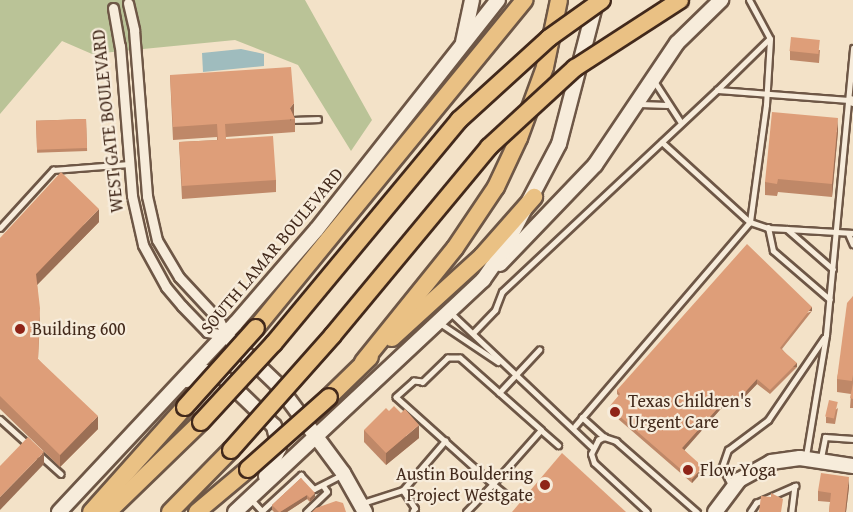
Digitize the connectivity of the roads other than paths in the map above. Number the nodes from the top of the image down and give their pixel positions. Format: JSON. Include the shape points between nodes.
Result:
{"nodes":[{"id":1,"x":472,"y":0,"type":"edge"},
{"id":2,"x":498,"y":0,"type":"edge"},
{"id":3,"x":524,"y":0,"type":"edge"},
{"id":4,"x":559,"y":0,"type":"edge"},
{"id":5,"x":596,"y":0,"type":"edge"},
{"id":6,"x":602,"y":0,"type":"edge"},
{"id":7,"x":680,"y":0,"type":"edge"},
{"id":8,"x":721,"y":0,"type":"edge"},
{"id":9,"x":749,"y":0,"type":"edge"},
{"id":10,"x":128,"y":3,"type":"dead end"},
{"id":11,"x":113,"y":8,"type":"dead end"},
{"id":12,"x":770,"y":39,"type":"junction"},
{"id":13,"x":462,"y":46,"type":"junction"},
{"id":14,"x":853,"y":48,"type":"edge"},
{"id":15,"x":654,"y":81,"type":"junction"},
{"id":16,"x":717,"y":90,"type":"junction"},
{"id":17,"x":767,"y":93,"type":"junction"},
{"id":18,"x":852,"y":100,"type":"edge"},
{"id":19,"x":638,"y":104,"type":"junction"},
{"id":20,"x":667,"y":105,"type":"junction"},
{"id":21,"x":318,"y":119,"type":"dead end"},
{"id":22,"x":294,"y":120,"type":"edge"},
{"id":23,"x":681,"y":122,"type":"junction"},
{"id":24,"x":662,"y":142,"type":"junction"},
{"id":25,"x":129,"y":164,"type":"junction"},
{"id":26,"x":534,"y":198,"type":"junction"},
{"id":27,"x":750,"y":222,"type":"junction"},
{"id":28,"x":0,"y":228,"type":"edge"},
{"id":29,"x":768,"y":228,"type":"junction"},
{"id":30,"x":787,"y":229,"type":"junction"},
{"id":31,"x":837,"y":234,"type":"junction"},
{"id":32,"x":851,"y":234,"type":"edge"},
{"id":33,"x":853,"y":244,"type":"edge"},
{"id":34,"x":833,"y":269,"type":"junction"},
{"id":35,"x":483,"y":280,"type":"junction"},
{"id":36,"x":830,"y":300,"type":"junction"},
{"id":37,"x":449,"y":311,"type":"junction"},
{"id":38,"x":438,"y":322,"type":"junction"},
{"id":39,"x":473,"y":333,"type":"junction"},
{"id":40,"x":226,"y":335,"type":"junction"},
{"id":41,"x":826,"y":335,"type":"junction"},
{"id":42,"x":539,"y":350,"type":"dead end"},
{"id":43,"x":363,"y":362,"type":"junction"},
{"id":44,"x":502,"y":364,"type":"junction"},
{"id":45,"x":516,"y":376,"type":"junction"},
{"id":46,"x":181,"y":383,"type":"junction"},
{"id":47,"x":499,"y":393,"type":"junction"},
{"id":48,"x":582,"y":417,"type":"junction"},
{"id":49,"x":0,"y":419,"type":"edge"},
{"id":50,"x":575,"y":426,"type":"junction"},
{"id":51,"x":541,"y":430,"type":"junction"},
{"id":52,"x":317,"y":436,"type":"junction"},
{"id":53,"x":604,"y":437,"type":"junction"},
{"id":54,"x":853,"y":439,"type":"edge"},
{"id":55,"x":24,"y":441,"type":"junction"},
{"id":56,"x":445,"y":441,"type":"junction"},
{"id":57,"x":558,"y":445,"type":"dead end"},
{"id":58,"x":592,"y":447,"type":"junction"},
{"id":59,"x":16,"y":449,"type":"edge"},
{"id":60,"x":813,"y":460,"type":"junction"},
{"id":61,"x":853,"y":466,"type":"edge"},
{"id":62,"x":344,"y":473,"type":"junction"},
{"id":63,"x":61,"y":474,"type":"dead end"},
{"id":64,"x":493,"y":484,"type":"junction"},
{"id":65,"x":323,"y":486,"type":"junction"},
{"id":66,"x":732,"y":486,"type":"junction"},
{"id":67,"x":403,"y":490,"type":"junction"},
{"id":68,"x":254,"y":494,"type":"junction"},
{"id":69,"x":510,"y":498,"type":"dead end"},
{"id":70,"x":690,"y":506,"type":"junction"},
{"id":71,"x":363,"y":508,"type":"edge"},
{"id":72,"x":414,"y":510,"type":"edge"},
{"id":73,"x":59,"y":512,"type":"edge"},
{"id":74,"x":91,"y":512,"type":"edge"},
{"id":75,"x":108,"y":512,"type":"edge"},
{"id":76,"x":170,"y":512,"type":"edge"},
{"id":77,"x":197,"y":512,"type":"edge"},
{"id":78,"x":235,"y":512,"type":"edge"},
{"id":79,"x":263,"y":512,"type":"edge"},
{"id":80,"x":306,"y":512,"type":"edge"},
{"id":81,"x":420,"y":512,"type":"edge"},
{"id":82,"x":466,"y":512,"type":"edge"},
{"id":83,"x":647,"y":512,"type":"edge"},
{"id":84,"x":687,"y":512,"type":"edge"},
{"id":85,"x":697,"y":512,"type":"edge"},
{"id":86,"x":715,"y":512,"type":"edge"},
{"id":87,"x":750,"y":512,"type":"edge"},
{"id":88,"x":792,"y":512,"type":"edge"}],
"edges":[{"from":1,"to":13,"type":"main road"},
{"from":2,"to":13,"type":"main road","name":"SOUTH LAMAR BOULEVARD"},
{"from":3,"to":74,"type":"highway","bridge":true,"via":[[256,328]]},
{"from":4,"to":43,"type":"highway","via":[[545,67],[496,187],[455,248]]},
{"from":5,"to":26,"type":"main road","via":[[559,144]]},
{"from":6,"to":75,"type":"highway","bridge":true,"via":[[540,45],[459,120],[274,343],[201,422]]},
{"from":7,"to":76,"type":"highway","bridge":true,"via":[[575,68],[489,147],[333,335]]},
{"from":8,"to":15,"type":"main road","via":[[691,25]]},
{"from":9,"to":12,"type":"lane"},
{"from":10,"to":40,"type":"street","name":"WEST GATE BOULEVARD","via":[[134,30],[147,196],[157,240],[179,277],[219,320]]},
{"from":11,"to":25,"type":"street","name":"WEST GATE BOULEVARD","via":[[120,46]]},
{"from":12,"to":16,"type":"lane"},
{"from":12,"to":17,"type":"lane"},
{"from":13,"to":40,"type":"main road","name":"SOUTH LAMAR BOULEVARD"},
{"from":14,"to":18,"type":"lane"},
{"from":15,"to":19,"type":"main road"},
{"from":15,"to":20,"type":"lane"},
{"from":16,"to":17,"type":"lane"},
{"from":16,"to":23,"type":"lane"},
{"from":17,"to":18,"type":"lane"},
{"from":17,"to":27,"type":"lane"},
{"from":18,"to":31,"type":"lane"},
{"from":19,"to":20,"type":"lane"},
{"from":19,"to":35,"type":"main road","via":[[595,165],[562,203]]},
{"from":20,"to":23,"type":"lane"},
{"from":21,"to":22,"type":"lane"},
{"from":23,"to":24,"type":"lane"},
{"from":24,"to":27,"type":"lane"},
{"from":24,"to":39,"type":"lane","via":[[502,292],[495,310]]},
{"from":25,"to":28,"type":"lane","via":[[53,171]]},
{"from":25,"to":40,"type":"street","name":"WEST GATE BOULEVARD","via":[[136,219],[153,266],[166,287],[207,332]]},
{"from":26,"to":35,"type":"main road"},
{"from":26,"to":43,"type":"highway","via":[[482,256]]},
{"from":27,"to":29,"type":"lane"},
{"from":27,"to":48,"type":"lane"},
{"from":29,"to":30,"type":"lane"},
{"from":29,"to":36,"type":"lane","via":[[772,251]]},
{"from":30,"to":31,"type":"lane"},
{"from":30,"to":34,"type":"lane"},
{"from":31,"to":32,"type":"lane"},
{"from":31,"to":34,"type":"lane"},
{"from":32,"to":33,"type":"lane"},
{"from":34,"to":36,"type":"lane"},
{"from":35,"to":37,"type":"main road"},
{"from":36,"to":41,"type":"lane"},
{"from":37,"to":38,"type":"main road"},
{"from":37,"to":39,"type":"lane"},
{"from":38,"to":44,"type":"lane"},
{"from":38,"to":52,"type":"main road"},
{"from":39,"to":44,"type":"lane"},
{"from":40,"to":46,"type":"main road","name":"SOUTH LAMAR BOULEVARD"},
{"from":40,"to":52,"type":"main road","name":"WEST GATE BOULEVARD","via":[[277,384]]},
{"from":41,"to":60,"type":"lane"},
{"from":41,"to":66,"type":"lane","via":[[768,420],[728,450],[722,467]]},
{"from":42,"to":45,"type":"lane"},
{"from":43,"to":77,"type":"highway","bridge":true,"via":[[329,397]]},
{"from":44,"to":45,"type":"lane"},
{"from":45,"to":47,"type":"lane"},
{"from":45,"to":50,"type":"lane"},
{"from":46,"to":68,"type":"main road","via":[[198,374],[222,376],[274,426],[278,435],[276,459]]},
{"from":46,"to":73,"type":"main road","name":"SOUTH LAMAR BOULEVARD"},
{"from":47,"to":51,"type":"lane"},
{"from":47,"to":56,"type":"lane","via":[[460,358],[448,358],[423,382],[414,381],[403,388],[396,397]]},
{"from":48,"to":50,"type":"lane"},
{"from":48,"to":53,"type":"lane"},
{"from":49,"to":55,"type":"lane"},
{"from":50,"to":58,"type":"lane"},
{"from":51,"to":57,"type":"lane"},
{"from":51,"to":64,"type":"lane"},
{"from":52,"to":62,"type":"main road","name":"WEST GATE BOULEVARD"},
{"from":52,"to":68,"type":"main road"},
{"from":53,"to":58,"type":"lane"},
{"from":53,"to":70,"type":"lane","via":[[616,441]]},
{"from":54,"to":60,"type":"lane","via":[[825,437]]},
{"from":55,"to":59,"type":"lane"},
{"from":55,"to":63,"type":"lane"},
{"from":56,"to":64,"type":"lane"},
{"from":56,"to":67,"type":"lane"},
{"from":58,"to":83,"type":"lane","via":[[594,463]]},
{"from":60,"to":61,"type":"main road"},
{"from":60,"to":66,"type":"main road","via":[[771,462]]},
{"from":62,"to":65,"type":"lane"},
{"from":62,"to":71,"type":"main road","name":"WEST GATE BOULEVARD"},
{"from":64,"to":69,"type":"lane"},
{"from":64,"to":82,"type":"lane"},
{"from":65,"to":79,"type":"lane","via":[[314,489],[301,475]]},
{"from":65,"to":80,"type":"lane","via":[[327,492]]},
{"from":66,"to":86,"type":"main road"},
{"from":67,"to":71,"type":"lane"},
{"from":67,"to":72,"type":"lane"},
{"from":68,"to":78,"type":"main road"},
{"from":68,"to":79,"type":"lane"},
{"from":70,"to":84,"type":"lane"},
{"from":70,"to":85,"type":"lane"},
{"from":72,"to":81,"type":"lane"},
{"from":87,"to":88,"type":"lane","via":[[756,503],[795,486]]}]}
